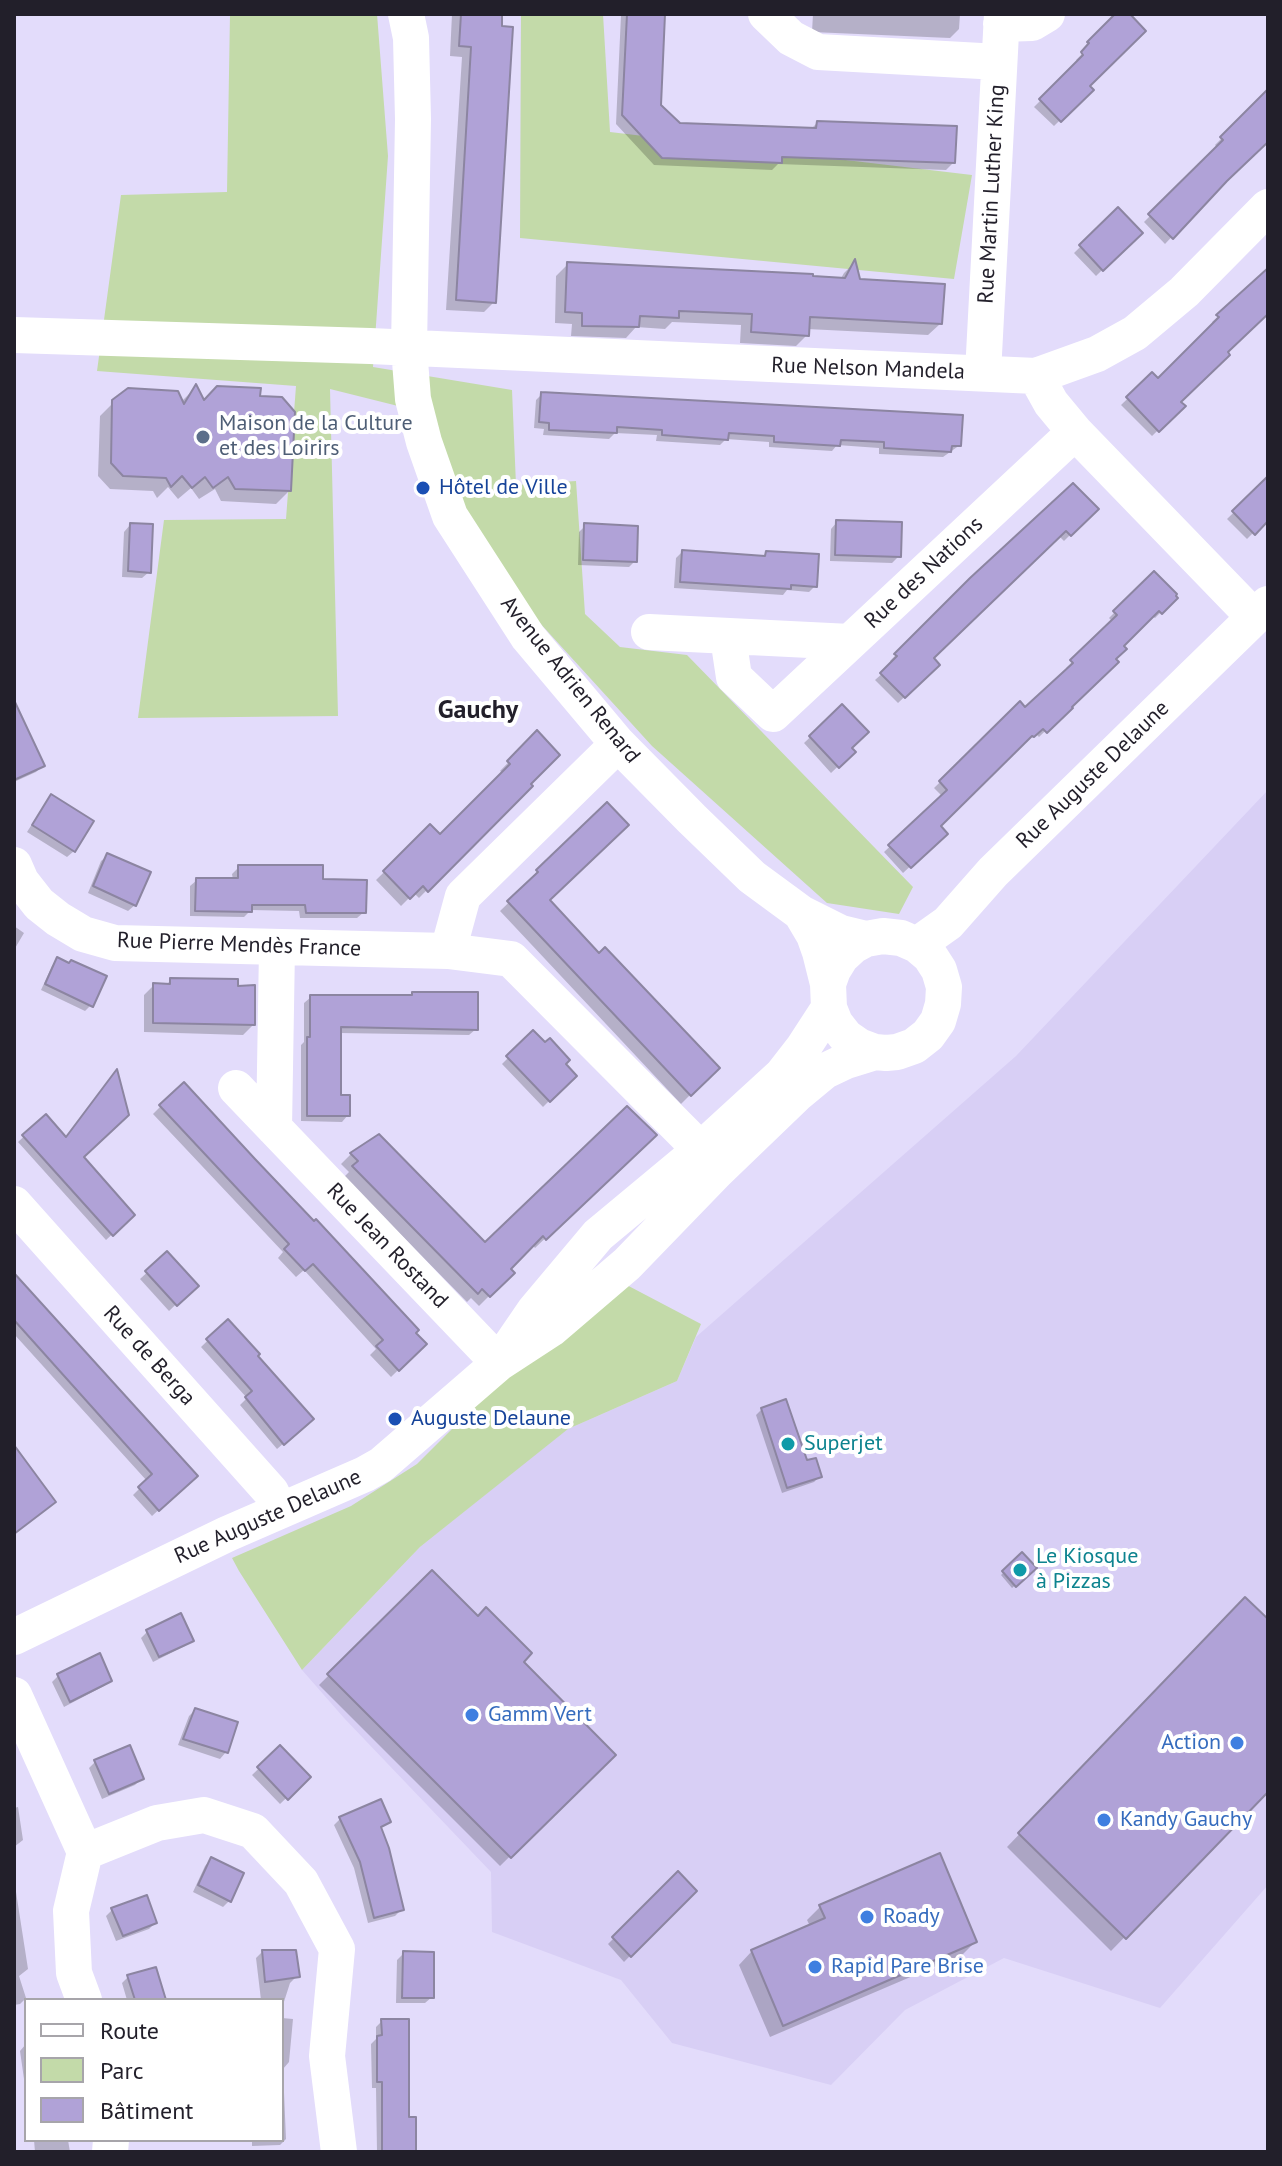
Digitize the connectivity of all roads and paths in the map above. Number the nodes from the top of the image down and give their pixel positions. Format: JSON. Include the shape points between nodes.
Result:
{"nodes":[{"id":1,"x":406,"y":14,"type":"edge"},
{"id":2,"x":766,"y":14,"type":"edge"},
{"id":3,"x":1047,"y":14,"type":"edge"},
{"id":4,"x":1002,"y":19,"type":"edge"},
{"id":5,"x":999,"y":62,"type":"junction"},
{"id":6,"x":1268,"y":207,"type":"edge"},
{"id":7,"x":14,"y":335,"type":"edge"},
{"id":8,"x":409,"y":348,"type":"junction"},
{"id":9,"x":983,"y":373,"type":"junction"},
{"id":10,"x":1036,"y":376,"type":"junction"},
{"id":11,"x":1075,"y":432,"type":"junction"},
{"id":12,"x":1261,"y":610,"type":"edge"},
{"id":13,"x":649,"y":632,"type":"dead end"},
{"id":14,"x":728,"y":637,"type":"junction"},
{"id":15,"x":850,"y":642,"type":"junction"},
{"id":16,"x":618,"y":744,"type":"junction"},
{"id":17,"x":14,"y":865,"type":"edge"},
{"id":18,"x":801,"y":913,"type":"junction"},
{"id":19,"x":866,"y":939,"type":"junction"},
{"id":20,"x":917,"y":945,"type":"junction"},
{"id":21,"x":277,"y":948,"type":"junction"},
{"id":22,"x":465,"y":953,"type":"junction"},
{"id":23,"x":829,"y":996,"type":"junction"},
{"id":24,"x":875,"y":1052,"type":"junction"},
{"id":25,"x":236,"y":1088,"type":"dead end"},
{"id":26,"x":274,"y":1128,"type":"junction"},
{"id":27,"x":708,"y":1161,"type":"junction"},
{"id":28,"x":14,"y":1204,"type":"edge"},
{"id":29,"x":598,"y":1235,"type":"junction"},
{"id":30,"x":627,"y":1264,"type":"junction"},
{"id":31,"x":499,"y":1363,"type":"junction"},
{"id":32,"x":280,"y":1511,"type":"junction"},
{"id":33,"x":14,"y":1637,"type":"edge"},
{"id":34,"x":14,"y":1695,"type":"edge"},
{"id":35,"x":85,"y":1852,"type":"junction"},
{"id":36,"x":83,"y":1998,"type":"edge"},
{"id":37,"x":339,"y":2152,"type":"edge"}],
"edges":[{"from":1,"to":8,"type":"street","name":"Avenue Adrien Renard","via":[[413,119]]},
{"from":2,"to":5,"type":"street","via":[[791,38],[818,52]]},
{"from":3,"to":4,"type":"street","via":[[1032,23]]},
{"from":4,"to":5,"type":"street","name":"Rue Martin Luther King"},
{"from":5,"to":9,"type":"street","name":"Rue Martin Luther King"},
{"from":6,"to":10,"type":"street","name":"Rue Nelson Mandela","via":[[1135,333],[1097,354]]},
{"from":7,"to":8,"type":"street","name":"Rue Nelson Mandela"},
{"from":8,"to":9,"type":"street","name":"Rue Nelson Mandela"},
{"from":8,"to":16,"type":"street","name":"Avenue Adrien Renard","via":[[413,399],[450,516],[528,637]]},
{"from":9,"to":10,"type":"street","name":"Rue Nelson Mandela"},
{"from":10,"to":11,"type":"street"},
{"from":11,"to":12,"type":"street"},
{"from":11,"to":15,"type":"street","name":"Rue des Nations"},
{"from":12,"to":20,"type":"street","name":"Rue Auguste Delaune","via":[[1004,861],[948,923]]},
{"from":13,"to":14,"type":"street"},
{"from":14,"to":15,"type":"street"},
{"from":14,"to":15,"type":"street","name":"Rue des Nations","via":[[734,677],[773,714]]},
{"from":16,"to":18,"type":"street","name":"Avenue Adrien Renard","via":[[752,877]]},
{"from":16,"to":22,"type":"street","via":[[463,896]]},
{"from":17,"to":21,"type":"street","name":"Rue Pierre Mendès France","via":[[39,904],[83,934],[115,943]]},
{"from":18,"to":19,"type":"street","name":"Avenue Adrien Renard"},
{"from":18,"to":23,"type":"street","name":"Avenue Adrien Renard","via":[[814,935]]},
{"from":19,"to":20,"type":"street","via":[[901,938]]},
{"from":19,"to":23,"type":"street","via":[[841,957]]},
{"from":20,"to":24,"type":"street","via":[[939,970],[944,995],[938,1021],[914,1046]]},
{"from":21,"to":22,"type":"street","name":"Rue Pierre Mendès France"},
{"from":21,"to":26,"type":"street"},
{"from":22,"to":27,"type":"street","name":"Rue Pierre Mendès France","via":[[511,959]]},
{"from":23,"to":24,"type":"street","via":[[835,1023],[846,1037]]},
{"from":23,"to":27,"type":"street","name":"Rue Auguste Delaune","via":[[803,1048]]},
{"from":24,"to":27,"type":"street","name":"Rue Auguste Delaune","via":[[825,1071]]},
{"from":25,"to":26,"type":"street","name":"Rue Jean Rostand"},
{"from":26,"to":31,"type":"street","name":"Rue Jean Rostand"},
{"from":27,"to":29,"type":"street","name":"Rue Auguste Delaune"},
{"from":27,"to":30,"type":"street","name":"Rue Auguste Delaune"},
{"from":28,"to":32,"type":"street","name":"Rue de Berga","via":[[271,1492]]},
{"from":29,"to":30,"type":"street"},
{"from":29,"to":31,"type":"street","name":"Rue Auguste Delaune"},
{"from":30,"to":31,"type":"street","name":"Rue Auguste Delaune","via":[[551,1329]]},
{"from":31,"to":32,"type":"street","name":"Rue Auguste Delaune","via":[[381,1465]]},
{"from":32,"to":33,"type":"street","name":"Rue Auguste Delaune"},
{"from":34,"to":35,"type":"street"},
{"from":35,"to":36,"type":"street","via":[[71,1911],[74,1973]]},
{"from":35,"to":37,"type":"street","via":[[157,1823],[204,1815],[253,1831],[301,1882],[337,1949],[327,2056]]}]}
